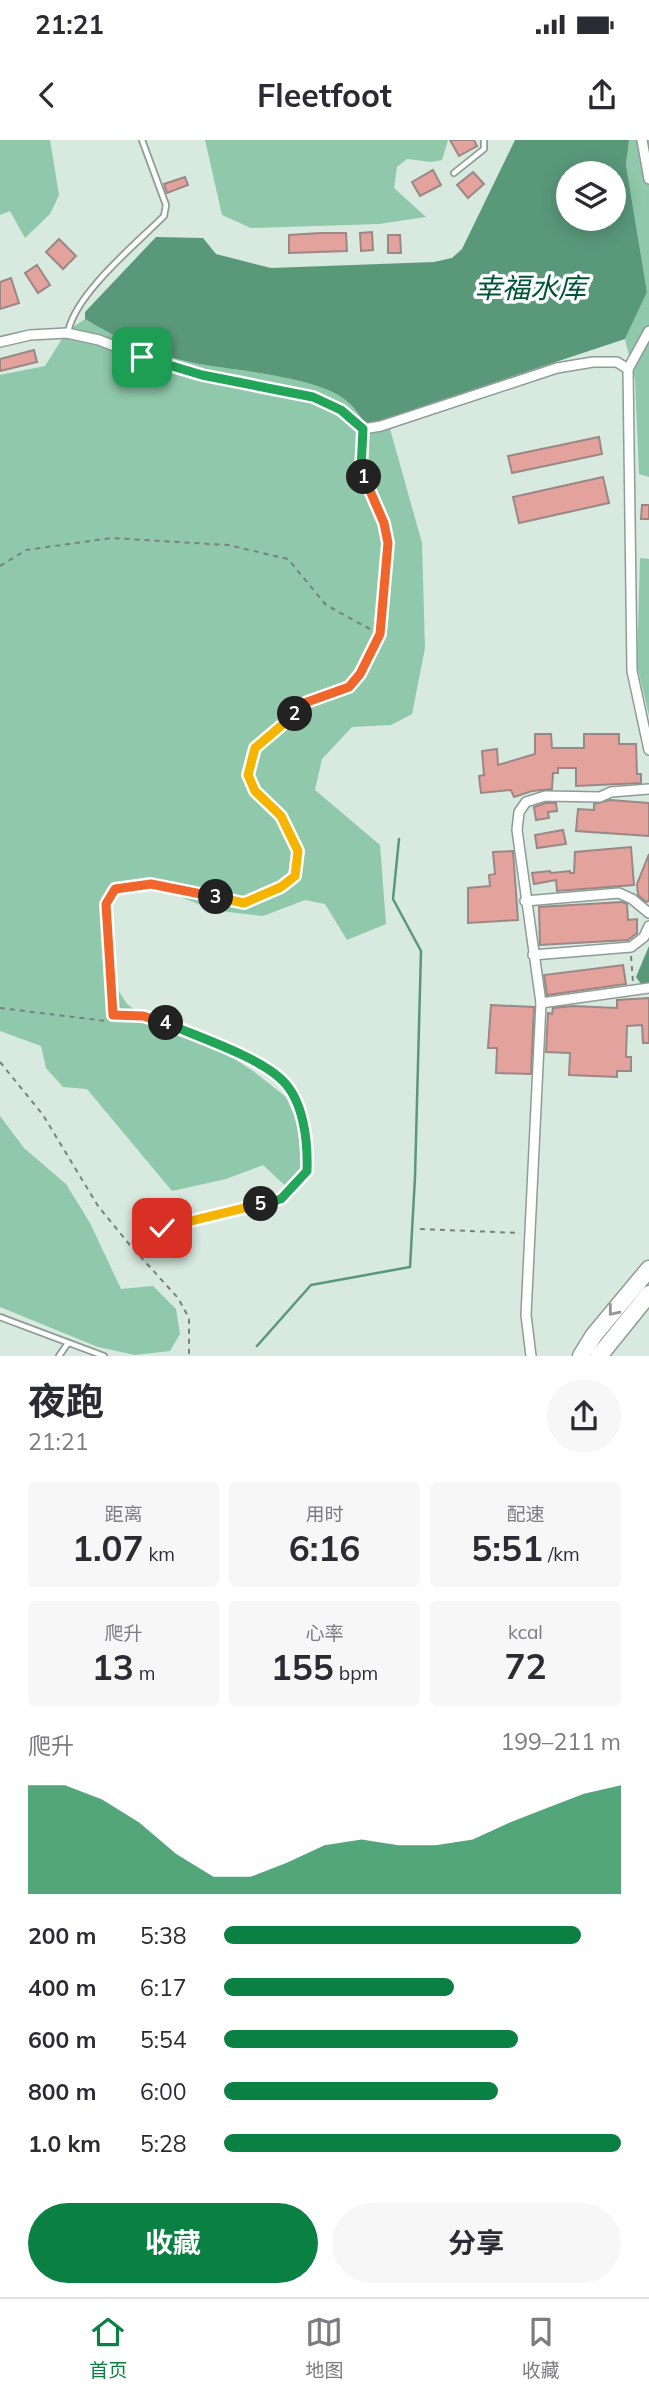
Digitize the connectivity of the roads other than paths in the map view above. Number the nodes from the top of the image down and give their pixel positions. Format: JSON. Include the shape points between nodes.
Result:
{"nodes":[{"id":1,"x":142,"y":140,"type":"edge"},
{"id":2,"x":484,"y":140,"type":"edge"},
{"id":3,"x":642,"y":140,"type":"edge"},
{"id":4,"x":454,"y":173,"type":"dead end"},
{"id":5,"x":649,"y":179,"type":"edge"},
{"id":6,"x":649,"y":331,"type":"edge"},
{"id":7,"x":67,"y":333,"type":"junction"},
{"id":8,"x":0,"y":342,"type":"edge"},
{"id":9,"x":628,"y":369,"type":"junction"},
{"id":10,"x":649,"y":750,"type":"edge"},
{"id":11,"x":649,"y":789,"type":"edge"},
{"id":12,"x":525,"y":901,"type":"junction"},
{"id":13,"x":649,"y":913,"type":"edge"},
{"id":14,"x":649,"y":926,"type":"edge"},
{"id":15,"x":534,"y":955,"type":"junction"},
{"id":16,"x":649,"y":988,"type":"edge"},
{"id":17,"x":541,"y":1003,"type":"junction"},
{"id":18,"x":649,"y":1269,"type":"edge"},
{"id":19,"x":649,"y":1294,"type":"edge"},
{"id":20,"x":0,"y":1317,"type":"edge"},
{"id":21,"x":68,"y":1343,"type":"junction"},
{"id":22,"x":59,"y":1356,"type":"edge"},
{"id":23,"x":104,"y":1356,"type":"edge"},
{"id":24,"x":531,"y":1356,"type":"edge"},
{"id":25,"x":581,"y":1356,"type":"edge"},
{"id":26,"x":599,"y":1356,"type":"edge"}],
"edges":[{"from":1,"to":7,"type":"lane","via":[[166,205],[164,215],[84,297]]},
{"from":2,"to":4,"type":"lane","via":[[484,149]]},
{"from":3,"to":5,"type":"street"},
{"from":6,"to":9,"type":"street"},
{"from":7,"to":8,"type":"street"},
{"from":7,"to":9,"type":"street","via":[[202,375],[313,397],[341,410],[363,429],[557,368],[617,362]]},
{"from":9,"to":10,"type":"street","via":[[632,671]]},
{"from":11,"to":12,"type":"street","via":[[600,797],[545,796],[526,802],[519,812],[517,830]]},
{"from":12,"to":13,"type":"street","via":[[619,893]]},
{"from":12,"to":15,"type":"street"},
{"from":14,"to":15,"type":"street","via":[[631,947]]},
{"from":15,"to":17,"type":"street"},
{"from":16,"to":17,"type":"street"},
{"from":17,"to":24,"type":"street","via":[[526,1315]]},
{"from":18,"to":25,"type":"highway","one_way":true},
{"from":19,"to":26,"type":"highway"},
{"from":20,"to":21,"type":"lane"},
{"from":21,"to":22,"type":"lane"},
{"from":21,"to":23,"type":"lane"}]}
